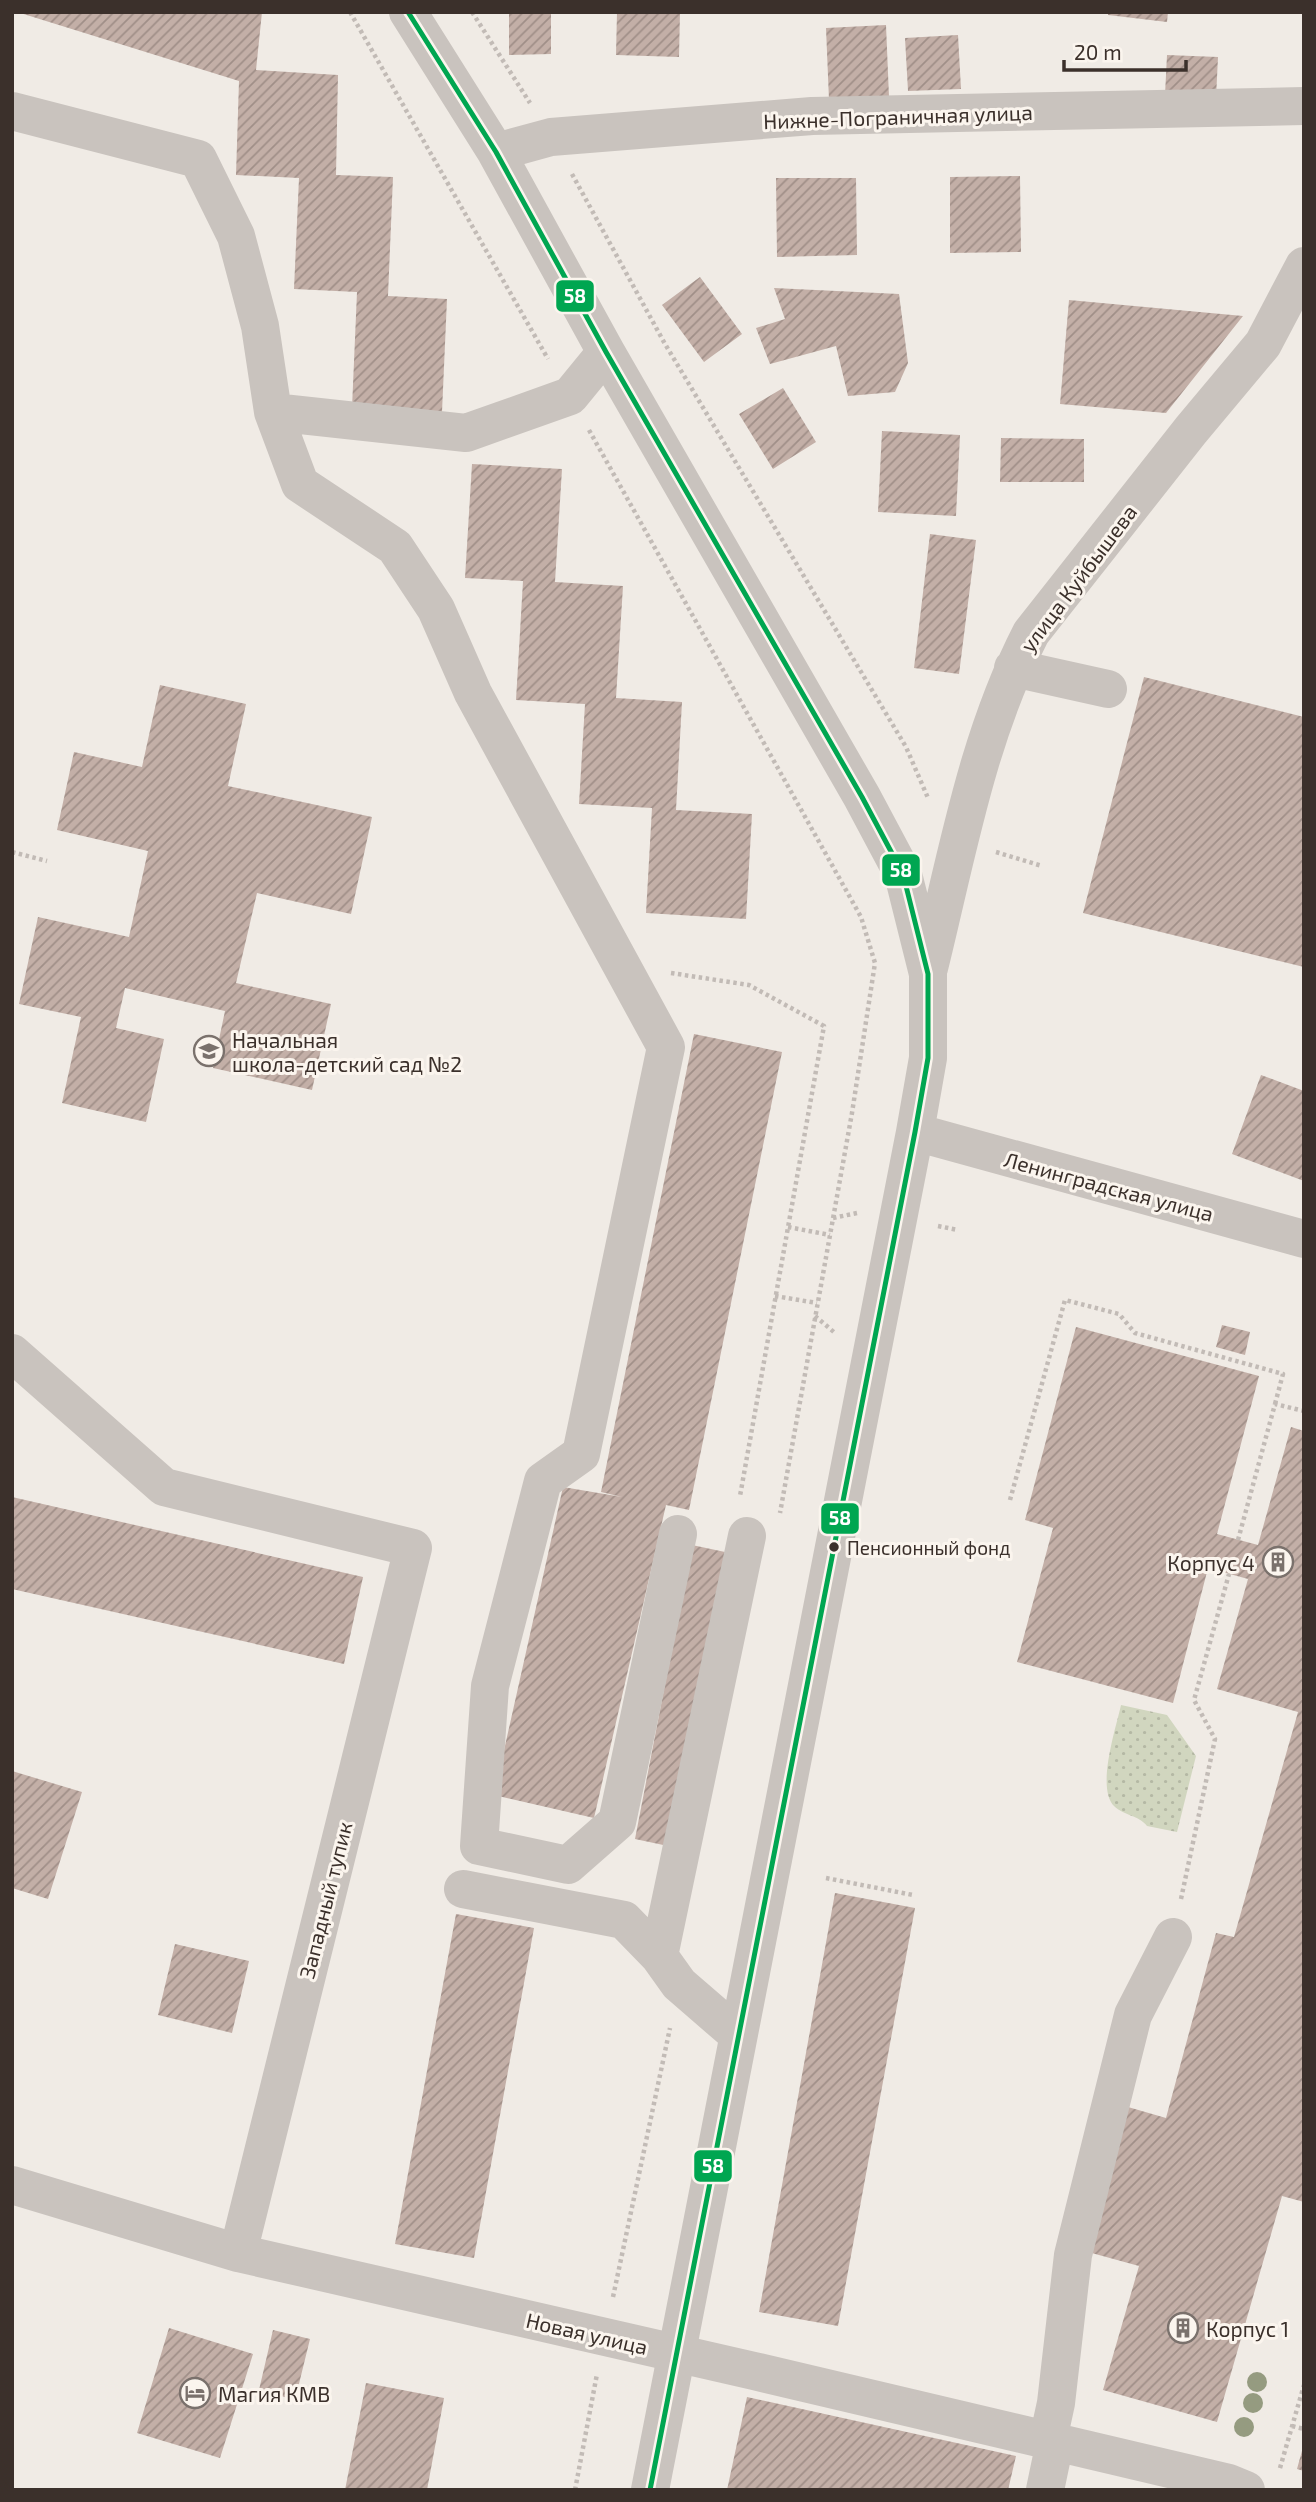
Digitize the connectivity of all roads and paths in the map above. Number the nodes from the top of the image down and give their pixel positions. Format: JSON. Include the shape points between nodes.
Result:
{"nodes":[{"id":1,"x":350,"y":12,"type":"edge"},
{"id":2,"x":408,"y":12,"type":"edge"},
{"id":3,"x":472,"y":12,"type":"edge"},
{"id":4,"x":1304,"y":106,"type":"edge"},
{"id":5,"x":12,"y":111,"type":"edge"},
{"id":6,"x":551,"y":137,"type":"junction"},
{"id":7,"x":496,"y":152,"type":"junction"},
{"id":8,"x":1304,"y":266,"type":"edge"},
{"id":9,"x":606,"y":352,"type":"junction"},
{"id":10,"x":570,"y":396,"type":"junction"},
{"id":11,"x":273,"y":412,"type":"junction"},
{"id":12,"x":1013,"y":668,"type":"junction"},
{"id":13,"x":1108,"y":689,"type":"dead end"},
{"id":14,"x":960,"y":840,"type":"junction"},
{"id":15,"x":12,"y":852,"type":"edge"},
{"id":16,"x":47,"y":861,"type":"dead end"},
{"id":17,"x":1042,"y":866,"type":"dead end"},
{"id":18,"x":621,"y":965,"type":"junction"},
{"id":19,"x":928,"y":974,"type":"junction"},
{"id":20,"x":915,"y":1132,"type":"junction"},
{"id":21,"x":865,"y":1211,"type":"dead end"},
{"id":22,"x":833,"y":1218,"type":"junction"},
{"id":23,"x":788,"y":1227,"type":"junction"},
{"id":24,"x":830,"y":1235,"type":"junction"},
{"id":25,"x":1304,"y":1239,"type":"edge"},
{"id":26,"x":775,"y":1296,"type":"junction"},
{"id":27,"x":817,"y":1303,"type":"junction"},
{"id":28,"x":815,"y":1316,"type":"junction"},
{"id":29,"x":841,"y":1338,"type":"dead end"},
{"id":30,"x":12,"y":1353,"type":"edge"},
{"id":31,"x":1275,"y":1404,"type":"junction"},
{"id":32,"x":1304,"y":1410,"type":"edge"},
{"id":33,"x":1010,"y":1500,"type":"dead end"},
{"id":34,"x":754,"y":1522,"type":"junction"},
{"id":35,"x":678,"y":1534,"type":"dead end"},
{"id":36,"x":1238,"y":1540,"type":"dead end"},
{"id":37,"x":1229,"y":1574,"type":"dead end"},
{"id":38,"x":826,"y":1878,"type":"dead end"},
{"id":39,"x":463,"y":1889,"type":"dead end"},
{"id":40,"x":913,"y":1895,"type":"dead end"},
{"id":41,"x":1173,"y":1937,"type":"joint"},
{"id":42,"x":669,"y":1970,"type":"junction"},
{"id":43,"x":738,"y":2035,"type":"junction"},
{"id":44,"x":12,"y":2185,"type":"edge"},
{"id":45,"x":238,"y":2253,"type":"junction"},
{"id":46,"x":605,"y":2337,"type":"junction"},
{"id":47,"x":676,"y":2354,"type":"junction"},
{"id":48,"x":1304,"y":2385,"type":"edge"},
{"id":49,"x":1292,"y":2426,"type":"junction"},
{"id":50,"x":1304,"y":2429,"type":"edge"},
{"id":51,"x":1051,"y":2441,"type":"junction"},
{"id":52,"x":1279,"y":2470,"type":"dead end"},
{"id":53,"x":575,"y":2490,"type":"edge"},
{"id":54,"x":650,"y":2490,"type":"edge"},
{"id":55,"x":1045,"y":2490,"type":"edge"},
{"id":56,"x":1246,"y":2490,"type":"edge"}],
"edges":[{"from":1,"to":10,"type":"path"},
{"from":2,"to":7,"type":"street","name":"улица Куйбышева"},
{"from":3,"to":6,"type":"path"},
{"from":4,"to":6,"type":"street","name":"Нижне-Пограничная улица","via":[[812,116]]},
{"from":5,"to":11,"type":"street","via":[[198,159],[236,236],[260,326]]},
{"from":6,"to":7,"type":"street","name":"Нижне-Пограничная улица"},
{"from":6,"to":14,"type":"path","via":[[665,344],[906,747],[940,825]]},
{"from":7,"to":9,"type":"street","name":"улица Куйбышева"},
{"from":8,"to":12,"type":"street","name":"улица Куйбышева","via":[[1263,344],[1031,633]]},
{"from":9,"to":10,"type":"street"},
{"from":9,"to":19,"type":"street","name":"улица Куйбышева","via":[[903,874]]},
{"from":10,"to":11,"type":"street","via":[[466,433]]},
{"from":10,"to":22,"type":"path","via":[[861,917],[875,963]]},
{"from":11,"to":18,"type":"street","via":[[300,484],[395,547],[436,609],[473,693]]},
{"from":12,"to":13,"type":"street"},
{"from":12,"to":14,"type":"street","name":"улица Куйбышева","via":[[981,756]]},
{"from":14,"to":17,"type":"path"},
{"from":14,"to":19,"type":"street","name":"улица Куйбышева"},
{"from":15,"to":16,"type":"path"},
{"from":18,"to":23,"type":"path","via":[[749,985],[824,1026]]},
{"from":18,"to":35,"type":"street","via":[[666,1047],[581,1454],[542,1480],[490,1685],[479,1846],[568,1865],[617,1822]]},
{"from":19,"to":20,"type":"street","name":"улица Куйбышева","via":[[928,1058]]},
{"from":20,"to":25,"type":"street","name":"Ленинградская улица"},
{"from":20,"to":43,"type":"street","name":"улица Куйбышева"},
{"from":21,"to":22,"type":"path"},
{"from":22,"to":24,"type":"path"},
{"from":23,"to":24,"type":"path"},
{"from":23,"to":26,"type":"path"},
{"from":24,"to":27,"type":"path"},
{"from":26,"to":27,"type":"path"},
{"from":26,"to":34,"type":"path"},
{"from":27,"to":28,"type":"path"},
{"from":28,"to":29,"type":"path"},
{"from":28,"to":34,"type":"path"},
{"from":30,"to":45,"type":"street","name":"Западный тупик","via":[[163,1487],[413,1548]]},
{"from":31,"to":32,"type":"path"},
{"from":31,"to":33,"type":"path","via":[[1283,1374],[1135,1334],[1119,1314],[1065,1300]]},
{"from":31,"to":36,"type":"path"},
{"from":34,"to":42,"type":"street"},
{"from":37,"to":41,"type":"path","via":[[1194,1700],[1215,1739]]},
{"from":38,"to":40,"type":"path"},
{"from":39,"to":42,"type":"street","via":[[624,1920]]},
{"from":41,"to":51,"type":"street","via":[[1133,2015],[1073,2255]]},
{"from":42,"to":43,"type":"street"},
{"from":42,"to":46,"type":"path"},
{"from":43,"to":47,"type":"street","name":"улица Куйбышева"},
{"from":44,"to":45,"type":"street","name":"Новая улица"},
{"from":45,"to":46,"type":"street","name":"Новая улица"},
{"from":46,"to":47,"type":"street","name":"Новая улица"},
{"from":46,"to":53,"type":"path"},
{"from":47,"to":51,"type":"street","name":"Новая улица"},
{"from":47,"to":54,"type":"street","name":"улица Куйбышева"},
{"from":48,"to":49,"type":"path"},
{"from":49,"to":50,"type":"path"},
{"from":49,"to":52,"type":"path"},
{"from":51,"to":55,"type":"street"},
{"from":51,"to":56,"type":"street","name":"Новая улица"}]}
